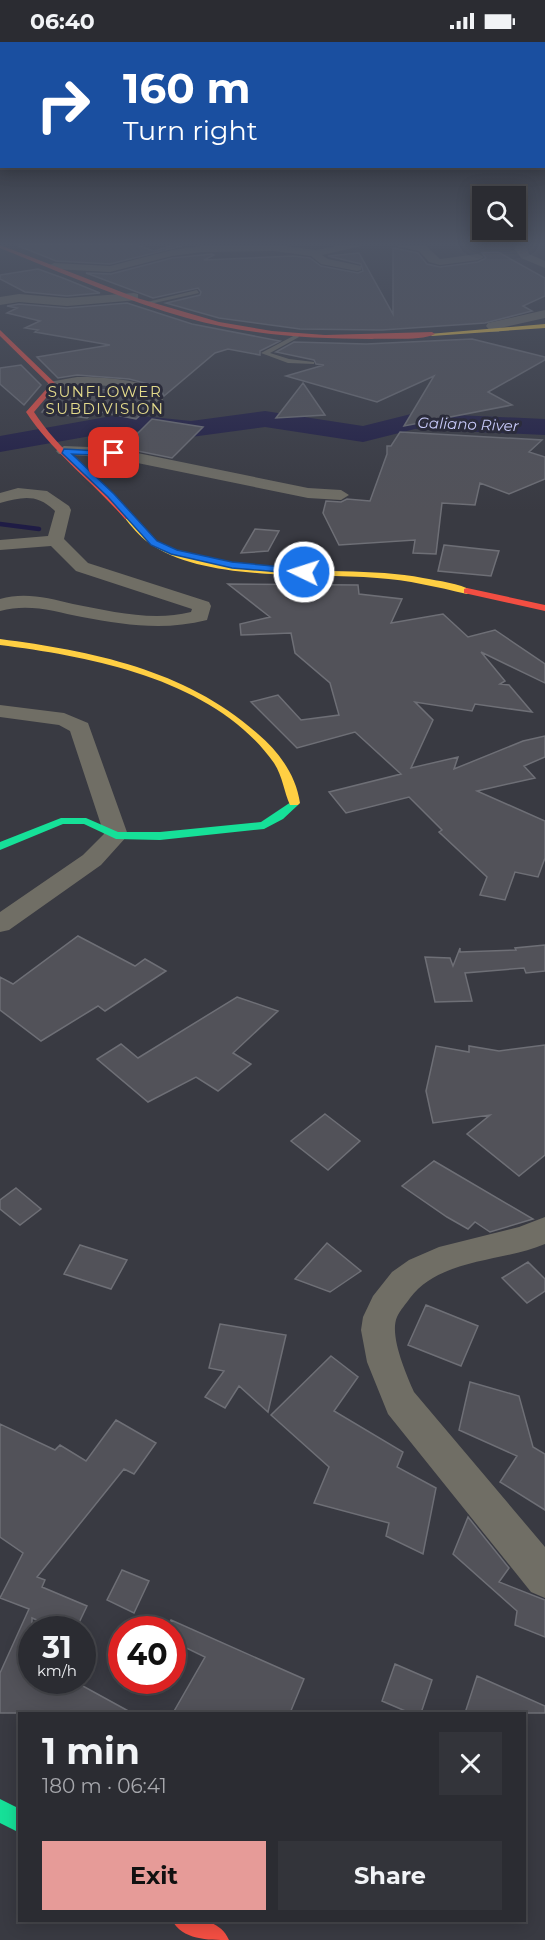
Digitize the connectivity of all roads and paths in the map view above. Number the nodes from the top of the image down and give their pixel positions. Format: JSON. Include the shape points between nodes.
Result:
{"nodes":[{"id":1,"x":280,"y":334,"type":"edge"},
{"id":2,"x":441,"y":334,"type":"edge"},
{"id":3,"x":297,"y":336,"type":"junction"},
{"id":4,"x":2,"y":338,"type":"edge"},
{"id":5,"x":312,"y":363,"type":"dead end"},
{"id":6,"x":54,"y":386,"type":"junction"},
{"id":7,"x":156,"y":400,"type":"dead end"},
{"id":8,"x":61,"y":449,"type":"junction"},
{"id":9,"x":341,"y":495,"type":"dead end"},
{"id":10,"x":0,"y":498,"type":"edge"},
{"id":11,"x":55,"y":540,"type":"junction"},
{"id":12,"x":0,"y":545,"type":"edge"},
{"id":13,"x":0,"y":605,"type":"edge"},
{"id":14,"x":545,"y":608,"type":"edge"},
{"id":15,"x":0,"y":642,"type":"edge"},
{"id":16,"x":0,"y":711,"type":"edge"},
{"id":17,"x":116,"y":835,"type":"junction"},
{"id":18,"x":0,"y":846,"type":"edge"},
{"id":19,"x":0,"y":924,"type":"edge"},
{"id":20,"x":545,"y":1230,"type":"edge"},
{"id":21,"x":545,"y":1578,"type":"edge"},
{"id":22,"x":0,"y":1810,"type":"edge"},
{"id":23,"x":18,"y":1821,"type":"edge"},
{"id":24,"x":187,"y":1922,"type":"edge"},
{"id":25,"x":217,"y":1940,"type":"edge"}],
"edges":[{"from":1,"to":3,"type":"main road"},
{"from":2,"to":3,"type":"main road"},
{"from":3,"to":5,"type":"lane","via":[[264,353]]},
{"from":4,"to":6,"type":"main road"},
{"from":6,"to":7,"type":"street","via":[[86,381],[145,388],[154,392]]},
{"from":6,"to":8,"type":"main road","via":[[30,411]]},
{"from":8,"to":9,"type":"street","via":[[114,453],[283,488]]},
{"from":8,"to":14,"type":"main road","via":[[111,495],[154,543],[164,548],[232,565],[380,575]]},
{"from":10,"to":11,"type":"street","via":[[21,492],[53,498],[63,510]]},
{"from":11,"to":12,"type":"street"},
{"from":11,"to":13,"type":"street","via":[[82,567],[202,606],[200,616],[180,622],[151,623],[30,600]]},
{"from":15,"to":17,"type":"main road","via":[[116,663],[195,689],[246,726],[280,763],[293,786],[294,803],[264,825],[160,836]]},
{"from":16,"to":17,"type":"street","via":[[64,719],[80,728]]},
{"from":17,"to":18,"type":"main road","via":[[86,821],[62,821]]},
{"from":17,"to":19,"type":"street","via":[[92,860]]},
{"from":20,"to":21,"type":"street","via":[[527,1239],[431,1263],[410,1273],[379,1318],[386,1370],[402,1403]]},
{"from":22,"to":23,"type":"main road"},
{"from":24,"to":25,"type":"main road"}]}
